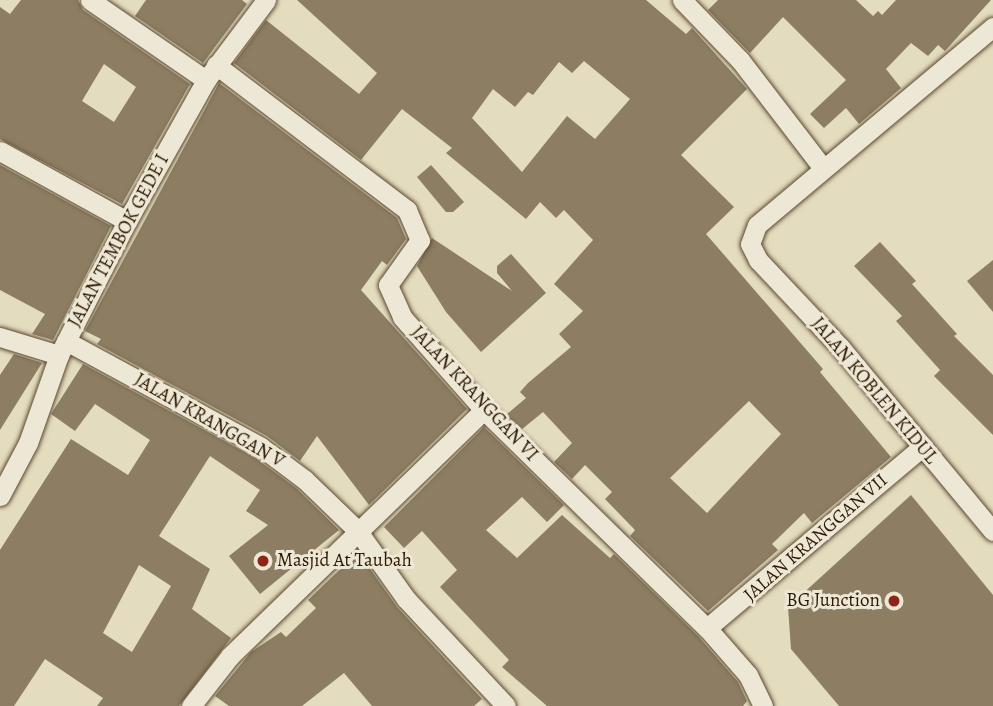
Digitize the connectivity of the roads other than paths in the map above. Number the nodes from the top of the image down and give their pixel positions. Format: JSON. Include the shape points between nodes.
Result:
{"nodes":[{"id":1,"x":90,"y":0,"type":"edge"},
{"id":2,"x":266,"y":0,"type":"edge"},
{"id":3,"x":682,"y":0,"type":"edge"},
{"id":4,"x":993,"y":27,"type":"edge"},
{"id":5,"x":211,"y":73,"type":"junction"},
{"id":6,"x":0,"y":151,"type":"edge"},
{"id":7,"x":824,"y":168,"type":"junction"},
{"id":8,"x":127,"y":221,"type":"junction"},
{"id":9,"x":0,"y":337,"type":"edge"},
{"id":10,"x":62,"y":348,"type":"junction"},
{"id":11,"x":484,"y":410,"type":"junction"},
{"id":12,"x":923,"y":446,"type":"junction"},
{"id":13,"x":0,"y":496,"type":"edge"},
{"id":14,"x":357,"y":530,"type":"junction"},
{"id":15,"x":993,"y":531,"type":"edge"},
{"id":16,"x":708,"y":628,"type":"junction"},
{"id":17,"x":191,"y":706,"type":"edge"},
{"id":18,"x":506,"y":706,"type":"edge"},
{"id":19,"x":763,"y":706,"type":"edge"}],
"edges":[{"from":1,"to":5,"type":"street"},
{"from":2,"to":5,"type":"street","name":"JALAN TEMBOK GEDE I"},
{"from":3,"to":7,"type":"street","via":[[740,60]]},
{"from":4,"to":7,"type":"street"},
{"from":5,"to":8,"type":"street","name":"JALAN TEMBOK GEDE I"},
{"from":5,"to":11,"type":"street","name":"JALAN KRANGGAN VI","via":[[407,211],[420,240],[392,273],[390,292],[410,326]]},
{"from":6,"to":8,"type":"street"},
{"from":7,"to":12,"type":"street","name":"JALAN KOBLEN KIDUL","via":[[757,225],[751,236],[752,252]]},
{"from":8,"to":10,"type":"street","name":"JALAN TEMBOK GEDE I"},
{"from":9,"to":10,"type":"street","name":"JALAN KRANGGAN V"},
{"from":10,"to":13,"type":"street","name":"JALAN TEMBOK GEDE I","via":[[28,443]]},
{"from":10,"to":14,"type":"street","name":"JALAN KRANGGAN V","via":[[261,447],[304,479]]},
{"from":11,"to":14,"type":"street"},
{"from":11,"to":16,"type":"street","name":"JALAN KRANGGAN VI"},
{"from":12,"to":15,"type":"street","name":"JALAN KOBLEN KIDUL"},
{"from":12,"to":16,"type":"street","name":"JALAN KRANGGAN VII"},
{"from":14,"to":17,"type":"street","via":[[230,656]]},
{"from":14,"to":18,"type":"street","name":"JALAN KRANGGAN V","via":[[406,599]]},
{"from":16,"to":19,"type":"street","name":"JALAN KRANGGAN VI","via":[[748,675]]}]}
